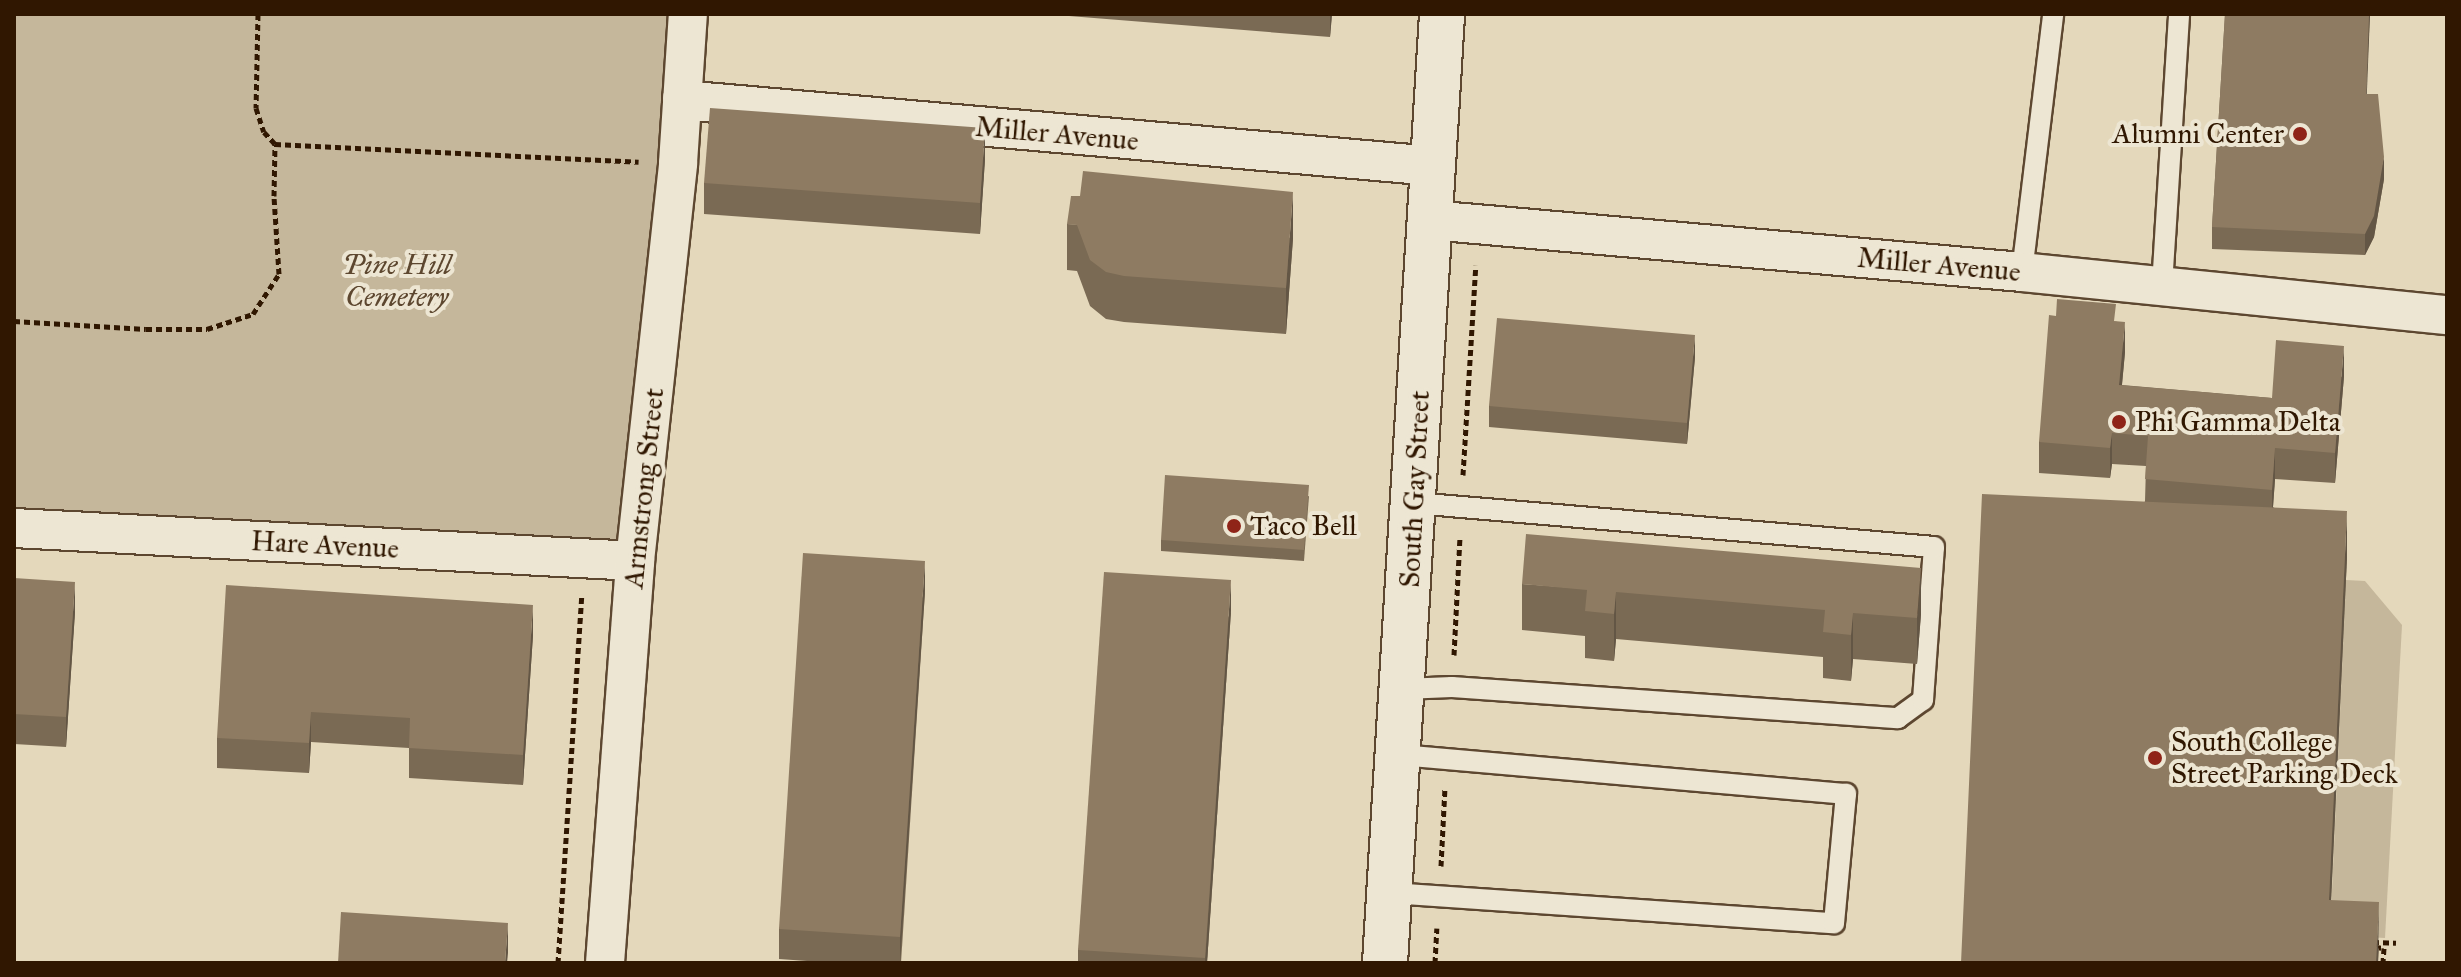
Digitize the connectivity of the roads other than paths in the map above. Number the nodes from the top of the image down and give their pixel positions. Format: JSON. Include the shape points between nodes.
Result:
{"nodes":[{"id":1,"x":688,"y":14,"type":"edge"},
{"id":2,"x":1442,"y":14,"type":"edge"},
{"id":3,"x":2053,"y":14,"type":"edge"},
{"id":4,"x":2179,"y":14,"type":"edge"},
{"id":5,"x":682,"y":100,"type":"junction"},
{"id":6,"x":1433,"y":166,"type":"junction"},
{"id":7,"x":1430,"y":220,"type":"junction"},
{"id":8,"x":2022,"y":272,"type":"junction"},
{"id":9,"x":2162,"y":286,"type":"junction"},
{"id":10,"x":2447,"y":315,"type":"edge"},
{"id":11,"x":1414,"y":503,"type":"junction"},
{"id":12,"x":14,"y":528,"type":"edge"},
{"id":13,"x":635,"y":561,"type":"junction"},
{"id":14,"x":1403,"y":689,"type":"junction"},
{"id":15,"x":1399,"y":755,"type":"junction"},
{"id":16,"x":1390,"y":893,"type":"junction"},
{"id":17,"x":605,"y":963,"type":"edge"},
{"id":18,"x":1385,"y":963,"type":"edge"}],
"edges":[{"from":1,"to":5,"type":"street","name":"Armstrong Street"},
{"from":2,"to":6,"type":"street","name":"South Gay Street"},
{"from":3,"to":8,"type":"lane"},
{"from":4,"to":9,"type":"lane"},
{"from":5,"to":6,"type":"street","name":"Miller Avenue"},
{"from":5,"to":13,"type":"street","name":"Armstrong Street"},
{"from":6,"to":7,"type":"street","name":"South Gay Street"},
{"from":7,"to":8,"type":"street","name":"Miller Avenue"},
{"from":7,"to":11,"type":"street","name":"South Gay Street"},
{"from":8,"to":9,"type":"street","name":"Miller Avenue"},
{"from":9,"to":10,"type":"street","name":"Miller Avenue"},
{"from":11,"to":14,"type":"street","name":"South Gay Street"},
{"from":11,"to":14,"type":"lane","via":[[1934,547],[1923,700],[1898,718],[1452,687]]},
{"from":12,"to":13,"type":"street","name":"Hare Avenue"},
{"from":13,"to":17,"type":"street","name":"Armstrong Street"},
{"from":14,"to":15,"type":"street","name":"South Gay Street"},
{"from":15,"to":16,"type":"street","name":"South Gay Street"},
{"from":15,"to":16,"type":"lane","via":[[1846,794],[1834,923]]},
{"from":16,"to":18,"type":"street","name":"South Gay Street"}]}
